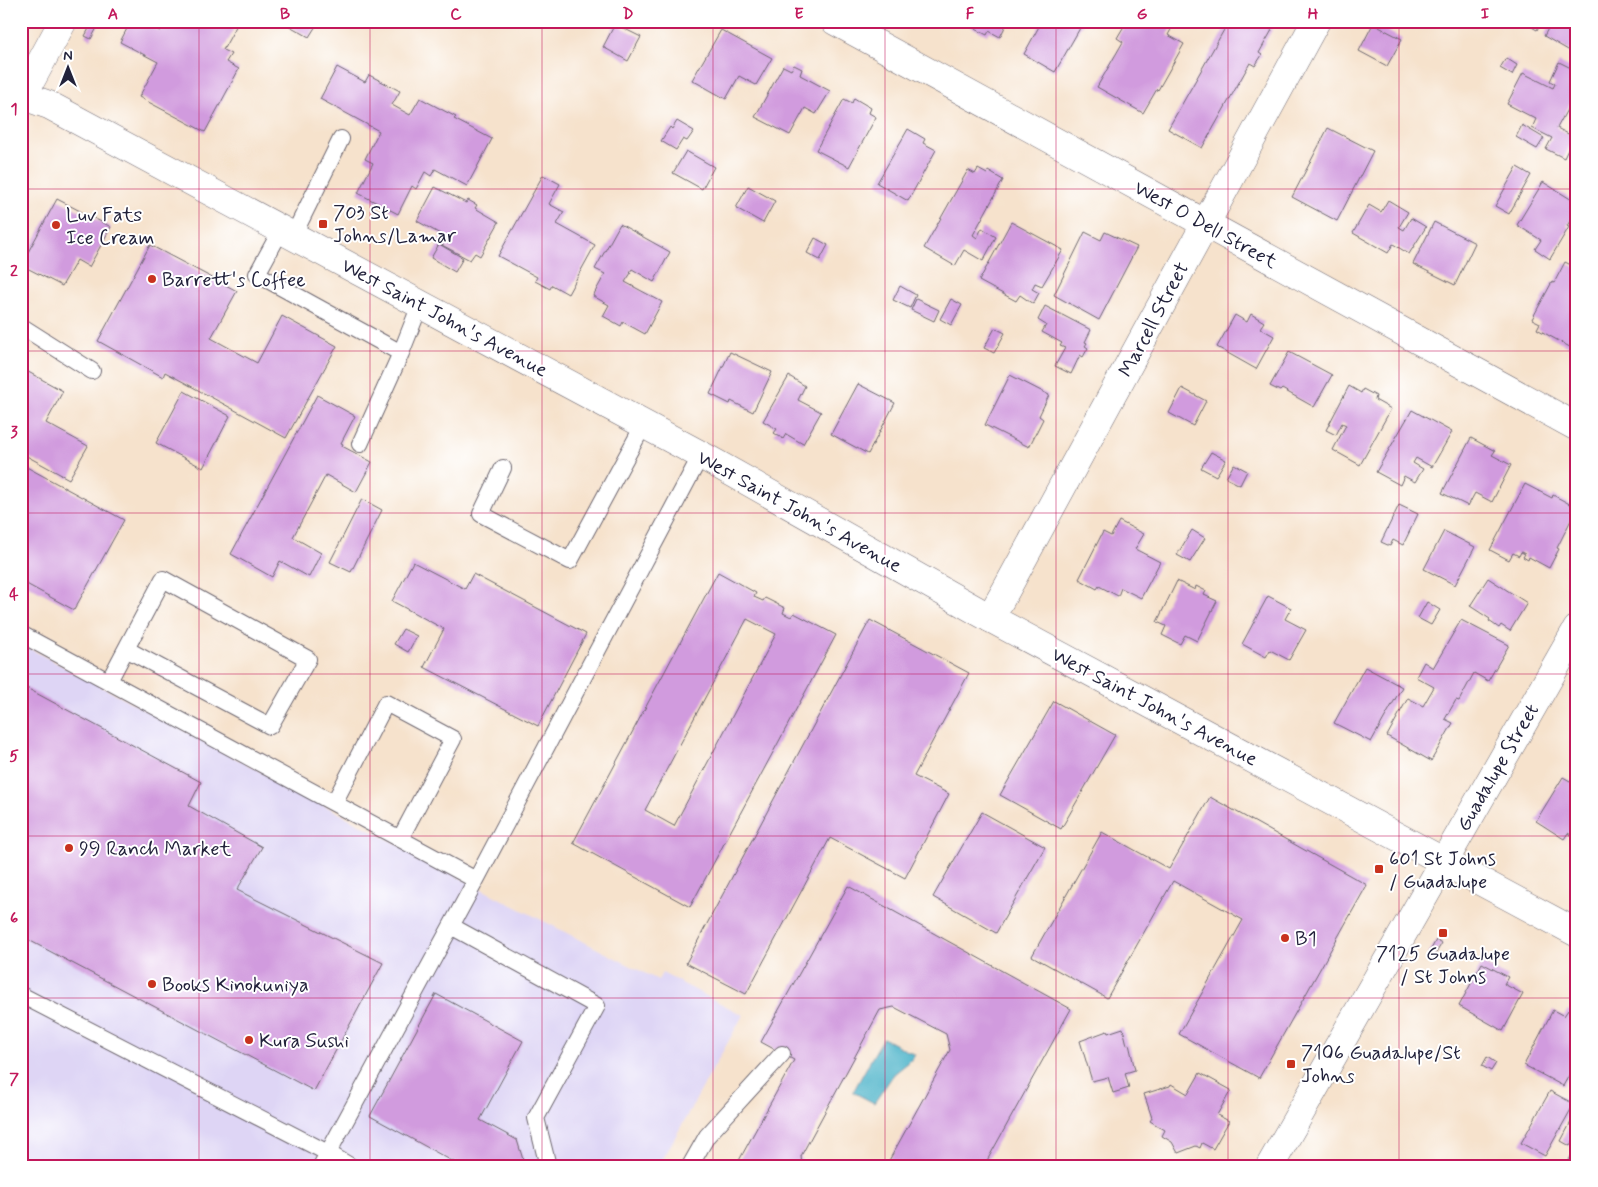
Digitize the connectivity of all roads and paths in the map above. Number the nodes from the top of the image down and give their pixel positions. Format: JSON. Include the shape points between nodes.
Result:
{"nodes":[{"id":1,"x":63,"y":21,"type":"edge"},
{"id":2,"x":835,"y":21,"type":"edge"},
{"id":3,"x":1316,"y":21,"type":"edge"},
{"id":4,"x":22,"y":96,"type":"edge"},
{"id":5,"x":341,"y":140,"type":"dead end"},
{"id":6,"x":1205,"y":223,"type":"junction"},
{"id":7,"x":287,"y":233,"type":"junction"},
{"id":8,"x":420,"y":304,"type":"junction"},
{"id":9,"x":21,"y":326,"type":"edge"},
{"id":10,"x":400,"y":353,"type":"junction"},
{"id":11,"x":92,"y":371,"type":"dead end"},
{"id":12,"x":644,"y":424,"type":"junction"},
{"id":13,"x":1577,"y":427,"type":"edge"},
{"id":14,"x":360,"y":444,"type":"dead end"},
{"id":15,"x":701,"y":455,"type":"junction"},
{"id":16,"x":503,"y":468,"type":"dead end"},
{"id":17,"x":990,"y":618,"type":"junction"},
{"id":18,"x":1577,"y":628,"type":"edge"},
{"id":19,"x":21,"y":634,"type":"edge"},
{"id":20,"x":126,"y":649,"type":"junction"},
{"id":21,"x":109,"y":682,"type":"junction"},
{"id":22,"x":334,"y":803,"type":"junction"},
{"id":23,"x":400,"y":839,"type":"junction"},
{"id":24,"x":1443,"y":861,"type":"junction"},
{"id":25,"x":476,"y":880,"type":"junction"},
{"id":26,"x":451,"y":926,"type":"junction"},
{"id":27,"x":1577,"y":933,"type":"edge"},
{"id":28,"x":21,"y":996,"type":"edge"},
{"id":29,"x":782,"y":1054,"type":"dead end"},
{"id":30,"x":324,"y":1159,"type":"edge"},
{"id":31,"x":350,"y":1166,"type":"edge"},
{"id":32,"x":548,"y":1166,"type":"edge"},
{"id":33,"x":690,"y":1166,"type":"edge"},
{"id":34,"x":1270,"y":1166,"type":"edge"}],
"edges":[{"from":1,"to":4,"type":"street"},
{"from":2,"to":6,"type":"street","name":"West O Dell Street"},
{"from":3,"to":6,"type":"street","name":"Marcell Street"},
{"from":4,"to":7,"type":"street","name":"West Saint John's Avenue","via":[[49,105]]},
{"from":5,"to":7,"type":"lane"},
{"from":6,"to":13,"type":"street","name":"West O Dell Street"},
{"from":6,"to":17,"type":"street","name":"Marcell Street"},
{"from":7,"to":8,"type":"street","name":"West Saint John's Avenue"},
{"from":7,"to":10,"type":"lane","via":[[257,274]]},
{"from":8,"to":10,"type":"lane"},
{"from":8,"to":12,"type":"street","name":"West Saint John's Avenue"},
{"from":9,"to":11,"type":"lane"},
{"from":10,"to":14,"type":"lane"},
{"from":12,"to":15,"type":"street","name":"West Saint John's Avenue"},
{"from":12,"to":16,"type":"lane","via":[[570,561],[481,514]]},
{"from":15,"to":17,"type":"street","name":"West Saint John's Avenue"},
{"from":15,"to":25,"type":"lane"},
{"from":17,"to":24,"type":"street","name":"West Saint John's Avenue"},
{"from":18,"to":24,"type":"street","name":"Guadalupe Street"},
{"from":19,"to":21,"type":"lane"},
{"from":20,"to":20,"type":"lane","via":[[163,580],[308,659],[270,726]]},
{"from":20,"to":21,"type":"lane"},
{"from":21,"to":22,"type":"lane"},
{"from":22,"to":23,"type":"lane"},
{"from":22,"to":23,"type":"lane","via":[[386,704],[453,739]]},
{"from":23,"to":25,"type":"lane"},
{"from":24,"to":27,"type":"street","name":"West Saint John's Avenue"},
{"from":24,"to":34,"type":"street","name":"Guadalupe Street"},
{"from":25,"to":26,"type":"lane"},
{"from":26,"to":30,"type":"lane"},
{"from":26,"to":32,"type":"lane","via":[[598,1006],[536,1118]]},
{"from":28,"to":30,"type":"lane"},
{"from":29,"to":33,"type":"lane","via":[[707,1136]]},
{"from":30,"to":31,"type":"lane"}]}
